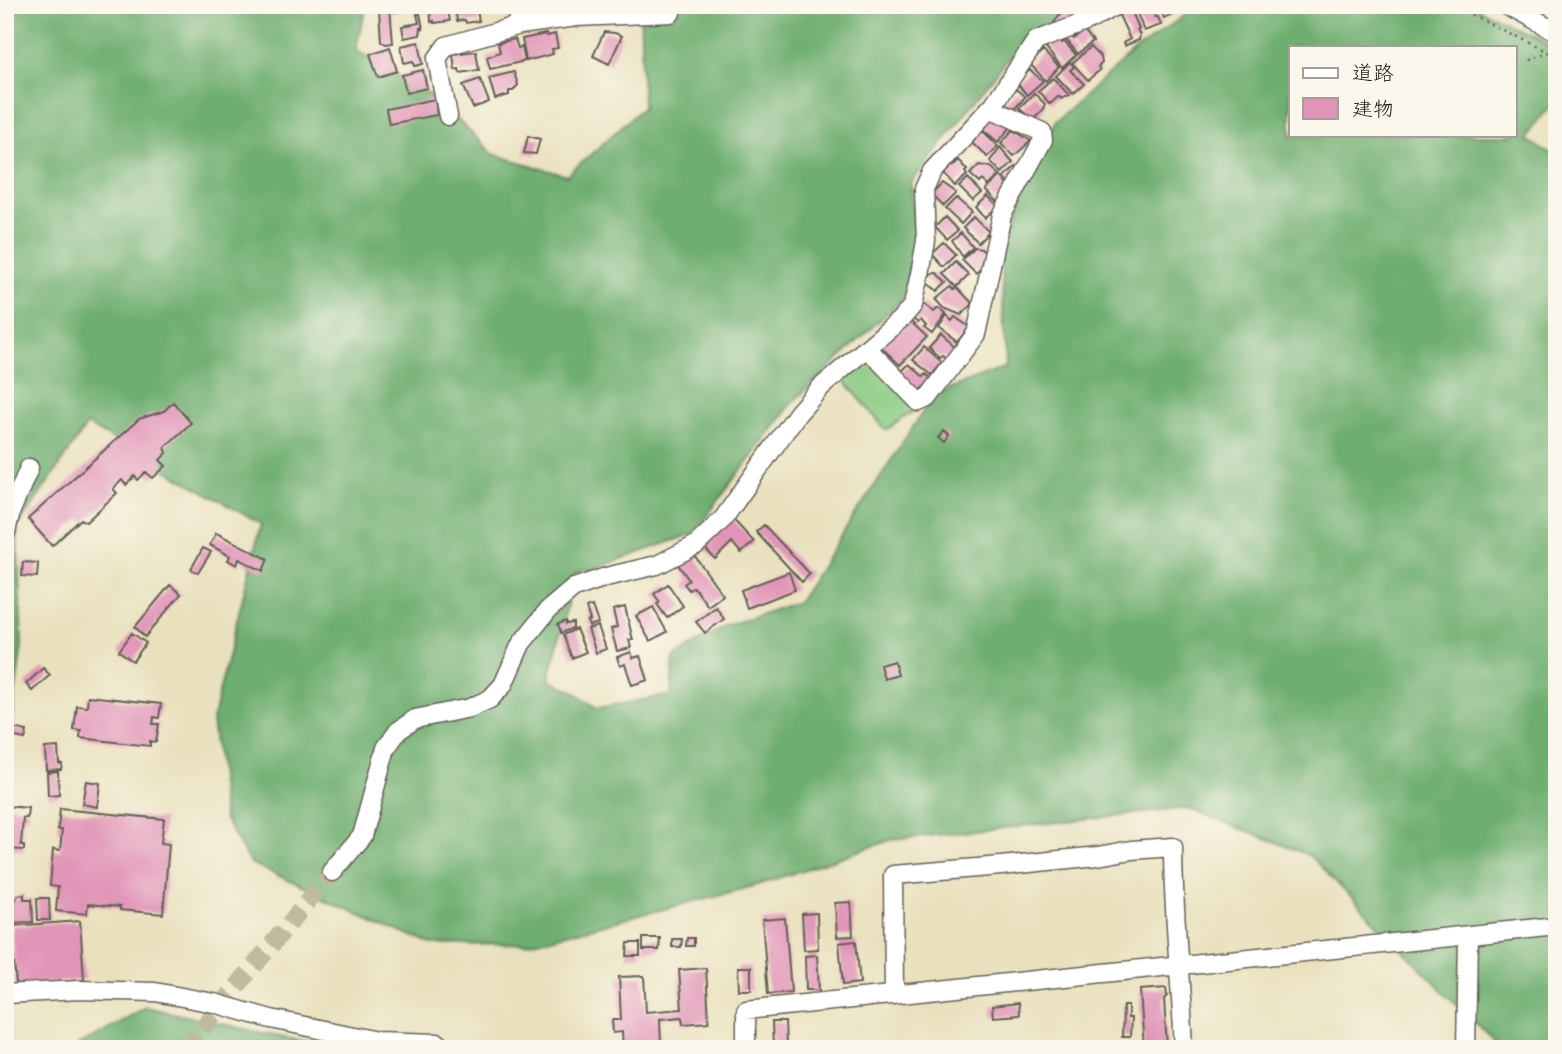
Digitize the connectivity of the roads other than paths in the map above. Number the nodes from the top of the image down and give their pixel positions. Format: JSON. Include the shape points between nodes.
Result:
{"nodes":[{"id":1,"x":515,"y":5,"type":"edge"},
{"id":2,"x":1117,"y":5,"type":"edge"},
{"id":3,"x":1505,"y":5,"type":"edge"},
{"id":4,"x":639,"y":10,"type":"edge"},
{"id":5,"x":596,"y":11,"type":"edge"},
{"id":6,"x":671,"y":13,"type":"dead end"},
{"id":7,"x":520,"y":25,"type":"junction"},
{"id":8,"x":1557,"y":33,"type":"edge"},
{"id":9,"x":990,"y":108,"type":"junction"},
{"id":10,"x":448,"y":116,"type":"dead end"},
{"id":11,"x":867,"y":348,"type":"junction"},
{"id":12,"x":29,"y":468,"type":"dead end"},
{"id":13,"x":5,"y":536,"type":"edge"},
{"id":14,"x":332,"y":873,"type":"tunnel mouth"},
{"id":15,"x":1557,"y":926,"type":"edge"},
{"id":16,"x":1468,"y":937,"type":"junction"},
{"id":17,"x":1178,"y":967,"type":"junction"},
{"id":18,"x":5,"y":994,"type":"edge"},
{"id":19,"x":894,"y":995,"type":"junction"},
{"id":20,"x":444,"y":1049,"type":"edge"},
{"id":21,"x":746,"y":1049,"type":"edge"},
{"id":22,"x":1184,"y":1049,"type":"edge"},
{"id":23,"x":1466,"y":1049,"type":"edge"}],
"edges":[{"from":1,"to":7,"type":"street"},
{"from":2,"to":9,"type":"street","via":[[1036,41]]},
{"from":3,"to":8,"type":"street"},
{"from":4,"to":5,"type":"street"},
{"from":4,"to":6,"type":"street"},
{"from":5,"to":7,"type":"street"},
{"from":7,"to":10,"type":"street","via":[[446,46],[437,59]]},
{"from":9,"to":11,"type":"street","via":[[932,171],[923,189],[926,241],[913,305]]},
{"from":9,"to":11,"type":"street","via":[[1042,132],[1043,140],[1002,215],[976,334],[928,398],[919,402]]},
{"from":11,"to":14,"type":"street","via":[[798,413],[723,519],[696,545],[657,565],[574,589],[548,610],[521,644],[503,685],[490,699],[470,708],[415,719],[398,730],[386,748],[362,835]]},
{"from":12,"to":13,"type":"street"},
{"from":15,"to":16,"type":"street"},
{"from":16,"to":17,"type":"street"},
{"from":16,"to":23,"type":"street"},
{"from":17,"to":19,"type":"street"},
{"from":17,"to":19,"type":"street","via":[[1173,847],[1131,850],[893,875]]},
{"from":17,"to":22,"type":"street"},
{"from":18,"to":20,"type":"street","via":[[79,989],[155,992],[377,1041],[438,1043]]},
{"from":19,"to":21,"type":"street","via":[[746,1010]]}]}
